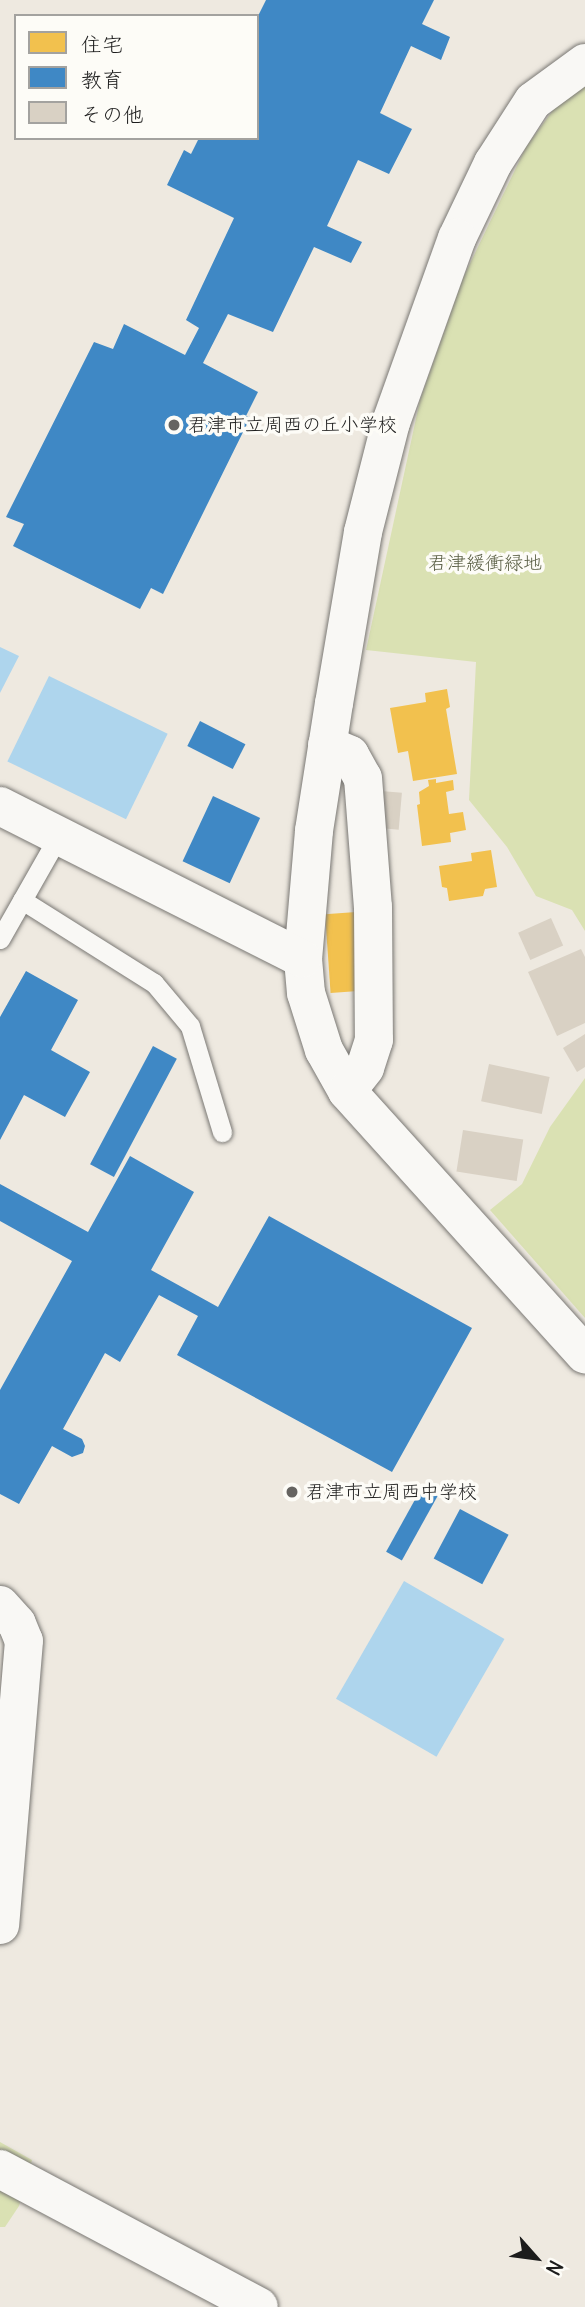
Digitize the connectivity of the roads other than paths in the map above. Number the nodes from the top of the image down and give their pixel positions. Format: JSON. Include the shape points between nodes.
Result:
{"nodes":[{"id":1,"x":585,"y":63,"type":"edge"},
{"id":2,"x":327,"y":745,"type":"junction"},
{"id":3,"x":0,"y":806,"type":"edge"},
{"id":4,"x":59,"y":835,"type":"junction"},
{"id":5,"x":22,"y":900,"type":"junction"},
{"id":6,"x":0,"y":939,"type":"edge"},
{"id":7,"x":303,"y":959,"type":"junction"},
{"id":8,"x":347,"y":1091,"type":"junction"},
{"id":9,"x":222,"y":1132,"type":"dead end"},
{"id":10,"x":585,"y":1354,"type":"edge"},
{"id":11,"x":0,"y":1605,"type":"edge"},
{"id":12,"x":0,"y":1925,"type":"edge"},
{"id":13,"x":0,"y":2169,"type":"edge"},
{"id":14,"x":259,"y":2307,"type":"edge"}],
"edges":[{"from":1,"to":2,"type":"street","via":[[533,101],[493,163],[457,238],[385,447],[363,532]]},
{"from":2,"to":7,"type":"street"},
{"from":2,"to":8,"type":"street","via":[[350,755],[363,778],[372,894],[374,1040],[365,1068]]},
{"from":3,"to":4,"type":"street"},
{"from":4,"to":5,"type":"lane"},
{"from":4,"to":7,"type":"street"},
{"from":5,"to":6,"type":"lane"},
{"from":5,"to":9,"type":"lane","via":[[154,983],[190,1026]]},
{"from":7,"to":8,"type":"street","via":[[306,993],[324,1049]]},
{"from":8,"to":10,"type":"street"},
{"from":11,"to":12,"type":"street","via":[[17,1624],[24,1642]]},
{"from":13,"to":14,"type":"street"}]}
